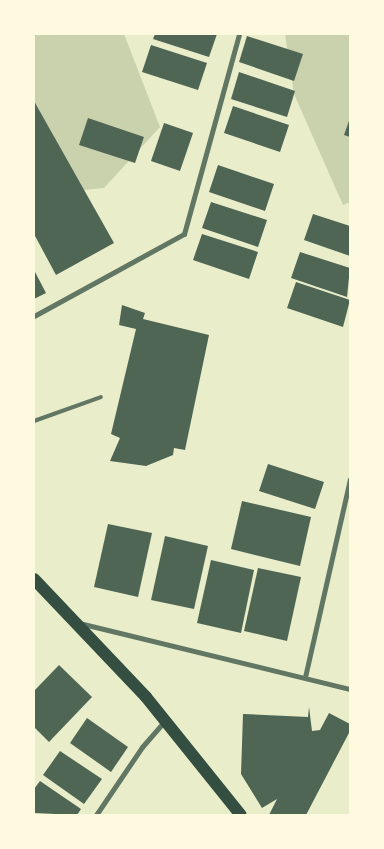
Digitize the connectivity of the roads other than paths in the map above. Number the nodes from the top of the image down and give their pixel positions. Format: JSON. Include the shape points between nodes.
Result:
{"nodes":[{"id":1,"x":238,"y":34,"type":"edge"},
{"id":2,"x":34,"y":316,"type":"edge"},
{"id":3,"x":101,"y":397,"type":"dead end"},
{"id":4,"x":34,"y":421,"type":"edge"},
{"id":5,"x":350,"y":479,"type":"edge"},
{"id":6,"x":34,"y":579,"type":"edge"},
{"id":7,"x":76,"y":622,"type":"junction"},
{"id":8,"x":305,"y":677,"type":"junction"},
{"id":9,"x":350,"y":690,"type":"edge"},
{"id":10,"x":166,"y":720,"type":"junction"},
{"id":11,"x":96,"y":815,"type":"edge"},
{"id":12,"x":241,"y":815,"type":"edge"}],
"edges":[{"from":1,"to":2,"type":"street","via":[[184,234]]},
{"from":3,"to":4,"type":"lane"},
{"from":5,"to":8,"type":"street"},
{"from":6,"to":7,"type":"main road"},
{"from":7,"to":8,"type":"street"},
{"from":7,"to":10,"type":"main road"},
{"from":8,"to":9,"type":"street"},
{"from":10,"to":11,"type":"street","via":[[142,747]]},
{"from":10,"to":12,"type":"main road"}]}
